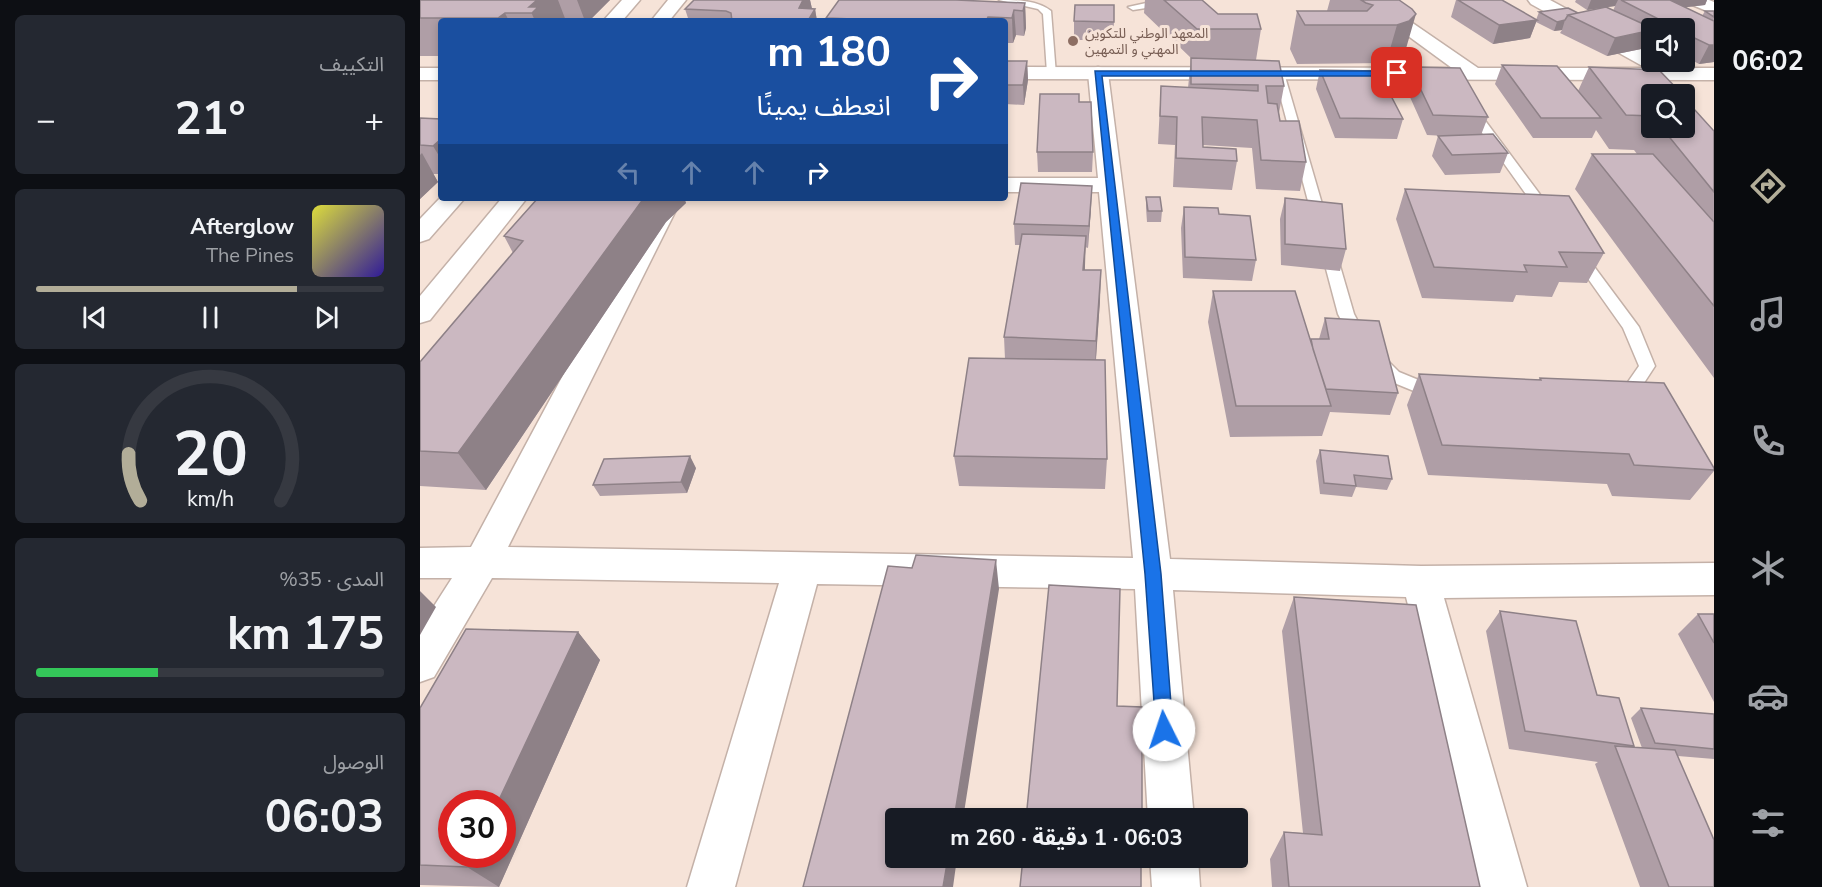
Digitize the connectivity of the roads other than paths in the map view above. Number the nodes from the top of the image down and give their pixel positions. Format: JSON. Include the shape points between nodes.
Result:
{"nodes":[{"id":1,"x":631,"y":0,"type":"edge"},
{"id":2,"x":677,"y":0,"type":"edge"},
{"id":3,"x":1004,"y":0,"type":"edge"},
{"id":4,"x":1178,"y":0,"type":"edge"},
{"id":5,"x":1368,"y":0,"type":"edge"},
{"id":6,"x":1537,"y":0,"type":"edge"},
{"id":7,"x":1696,"y":0,"type":"edge"},
{"id":8,"x":1133,"y":7,"type":"dead end"},
{"id":9,"x":1714,"y":9,"type":"edge"},
{"id":10,"x":615,"y":18,"type":"edge"},
{"id":11,"x":662,"y":18,"type":"edge"},
{"id":12,"x":1008,"y":73,"type":"edge"},
{"id":13,"x":1052,"y":73,"type":"junction"},
{"id":14,"x":1098,"y":73,"type":"junction"},
{"id":15,"x":1279,"y":73,"type":"junction"},
{"id":16,"x":420,"y":74,"type":"edge"},
{"id":17,"x":438,"y":74,"type":"edge"},
{"id":18,"x":1445,"y":74,"type":"junction"},
{"id":19,"x":1474,"y":74,"type":"junction"},
{"id":20,"x":1619,"y":74,"type":"junction"},
{"id":21,"x":1671,"y":74,"type":"junction"},
{"id":22,"x":1714,"y":74,"type":"edge"},
{"id":23,"x":1641,"y":93,"type":"edge"},
{"id":24,"x":1008,"y":185,"type":"edge"},
{"id":25,"x":1109,"y":185,"type":"junction"},
{"id":26,"x":450,"y":201,"type":"edge"},
{"id":27,"x":513,"y":201,"type":"edge"},
{"id":28,"x":668,"y":201,"type":"edge"},
{"id":29,"x":1555,"y":224,"type":"edge"},
{"id":30,"x":420,"y":234,"type":"edge"},
{"id":31,"x":1569,"y":242,"type":"edge"},
{"id":32,"x":420,"y":314,"type":"edge"},
{"id":33,"x":1454,"y":396,"type":"edge"},
{"id":34,"x":1612,"y":402,"type":"edge"},
{"id":35,"x":482,"y":562,"type":"junction"},
{"id":36,"x":420,"y":563,"type":"edge"},
{"id":37,"x":802,"y":569,"type":"junction"},
{"id":38,"x":1153,"y":574,"type":"junction"},
{"id":39,"x":1714,"y":579,"type":"edge"},
{"id":40,"x":1421,"y":582,"type":"junction"},
{"id":41,"x":420,"y":664,"type":"edge"},
{"id":42,"x":1170,"y":808,"type":"edge"},
{"id":43,"x":1175,"y":868,"type":"edge"},
{"id":44,"x":711,"y":887,"type":"edge"},
{"id":45,"x":1176,"y":887,"type":"edge"},
{"id":46,"x":1503,"y":887,"type":"edge"}],
"edges":[{"from":1,"to":10,"type":"street"},
{"from":2,"to":11,"type":"street"},
{"from":3,"to":13,"type":"lane","via":[[1041,7],[1048,13]]},
{"from":4,"to":8,"type":"lane"},
{"from":5,"to":19,"type":"street"},
{"from":6,"to":21,"type":"street"},
{"from":7,"to":9,"type":"street"},
{"from":12,"to":13,"type":"street"},
{"from":13,"to":14,"type":"street"},
{"from":14,"to":15,"type":"street"},
{"from":14,"to":25,"type":"street"},
{"from":15,"to":18,"type":"street"},
{"from":15,"to":33,"type":"lane","via":[[1346,314],[1362,344],[1393,376],[1443,396]]},
{"from":16,"to":17,"type":"street"},
{"from":18,"to":19,"type":"street"},
{"from":18,"to":29,"type":"lane"},
{"from":19,"to":20,"type":"street"},
{"from":20,"to":21,"type":"street"},
{"from":20,"to":23,"type":"street"},
{"from":21,"to":22,"type":"street"},
{"from":24,"to":25,"type":"street"},
{"from":25,"to":38,"type":"street"},
{"from":26,"to":30,"type":"street"},
{"from":27,"to":32,"type":"street"},
{"from":28,"to":35,"type":"street"},
{"from":31,"to":34,"type":"lane","via":[[1631,327],[1647,366],[1623,402]]},
{"from":35,"to":36,"type":"street"},
{"from":35,"to":37,"type":"street"},
{"from":35,"to":41,"type":"street"},
{"from":37,"to":38,"type":"street"},
{"from":37,"to":44,"type":"street"},
{"from":38,"to":40,"type":"street"},
{"from":38,"to":42,"type":"street"},
{"from":39,"to":40,"type":"street"},
{"from":40,"to":46,"type":"street"},
{"from":43,"to":45,"type":"street"}]}
